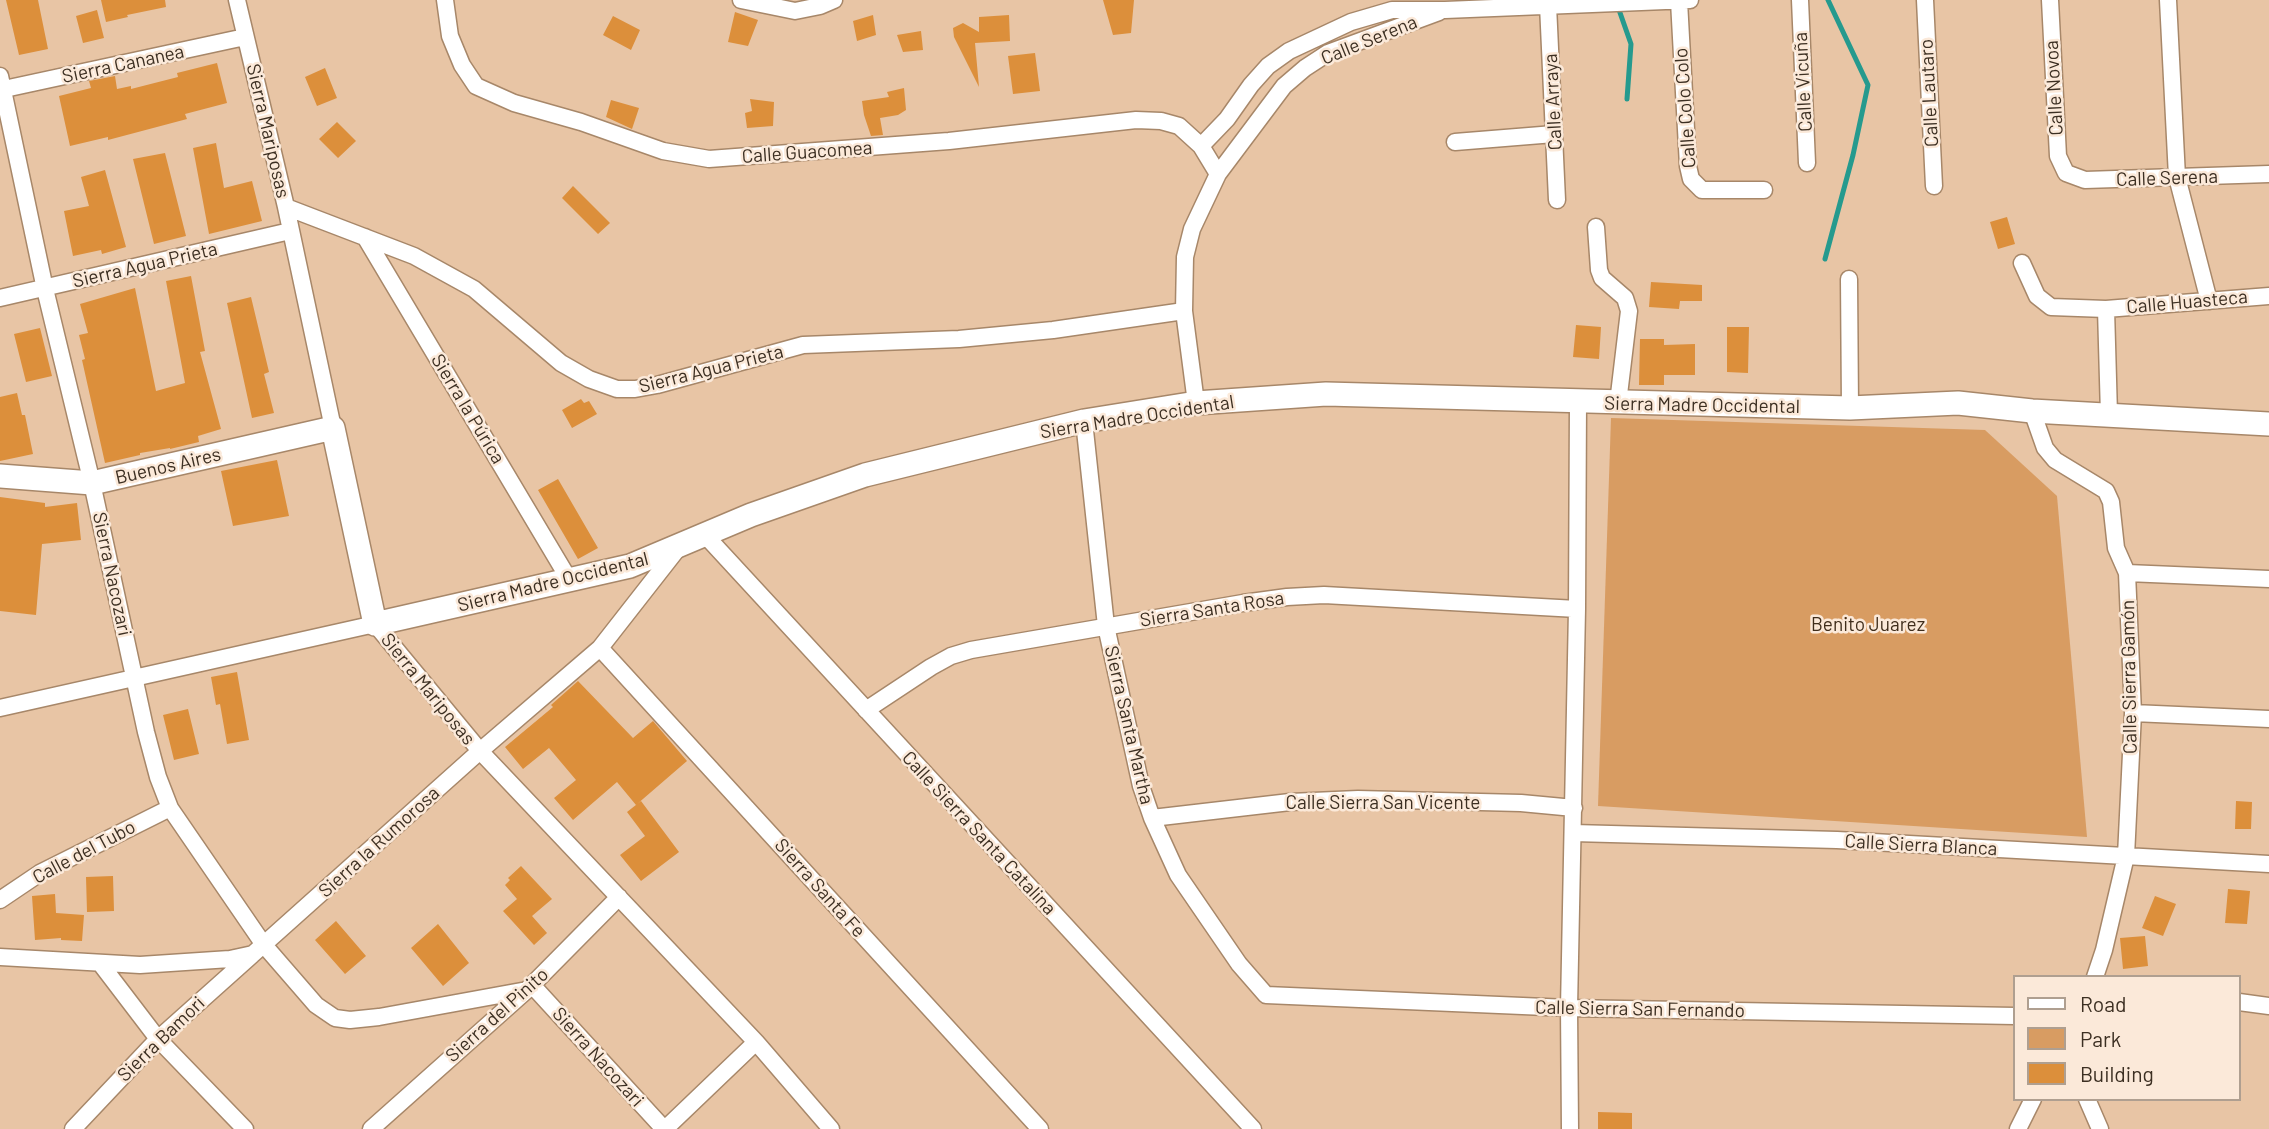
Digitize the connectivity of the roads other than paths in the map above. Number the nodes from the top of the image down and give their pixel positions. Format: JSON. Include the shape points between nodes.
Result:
{"nodes":[{"id":1,"x":237,"y":0,"type":"edge"},
{"id":2,"x":445,"y":0,"type":"edge"},
{"id":3,"x":741,"y":0,"type":"edge"},
{"id":4,"x":834,"y":0,"type":"edge"},
{"id":5,"x":1649,"y":0,"type":"edge"},
{"id":6,"x":1690,"y":0,"type":"edge"},
{"id":7,"x":1800,"y":0,"type":"edge"},
{"id":8,"x":1925,"y":0,"type":"edge"},
{"id":9,"x":2050,"y":0,"type":"edge"},
{"id":10,"x":2168,"y":0,"type":"edge"},
{"id":11,"x":1679,"y":1,"type":"edge"},
{"id":12,"x":1529,"y":3,"type":"edge"},
{"id":13,"x":1548,"y":5,"type":"junction"},
{"id":14,"x":1445,"y":10,"type":"junction"},
{"id":15,"x":245,"y":37,"type":"junction"},
{"id":16,"x":1,"y":85,"type":"edge"},
{"id":17,"x":1554,"y":134,"type":"junction"},
{"id":18,"x":1455,"y":142,"type":"dead end"},
{"id":19,"x":1201,"y":146,"type":"junction"},
{"id":20,"x":1807,"y":163,"type":"dead end"},
{"id":21,"x":2066,"y":173,"type":"joint"},
{"id":22,"x":1218,"y":174,"type":"junction"},
{"id":23,"x":2269,"y":174,"type":"edge"},
{"id":24,"x":2177,"y":177,"type":"junction"},
{"id":25,"x":1934,"y":186,"type":"dead end"},
{"id":26,"x":1764,"y":190,"type":"dead end"},
{"id":27,"x":1557,"y":200,"type":"dead end"},
{"id":28,"x":286,"y":207,"type":"junction"},
{"id":29,"x":1596,"y":228,"type":"dead end"},
{"id":30,"x":290,"y":231,"type":"junction"},
{"id":31,"x":365,"y":237,"type":"junction"},
{"id":32,"x":2022,"y":263,"type":"dead end"},
{"id":33,"x":1849,"y":279,"type":"dead end"},
{"id":34,"x":45,"y":289,"type":"junction"},
{"id":35,"x":2269,"y":296,"type":"edge"},
{"id":36,"x":0,"y":298,"type":"edge"},
{"id":37,"x":2209,"y":301,"type":"junction"},
{"id":38,"x":2106,"y":309,"type":"junction"},
{"id":39,"x":1184,"y":312,"type":"junction"},
{"id":40,"x":1578,"y":402,"type":"junction"},
{"id":41,"x":1618,"y":402,"type":"junction"},
{"id":42,"x":1196,"y":403,"type":"junction"},
{"id":43,"x":1850,"y":408,"type":"junction"},
{"id":44,"x":2032,"y":411,"type":"junction"},
{"id":45,"x":2109,"y":415,"type":"junction"},
{"id":46,"x":1084,"y":421,"type":"junction"},
{"id":47,"x":2269,"y":424,"type":"edge"},
{"id":48,"x":333,"y":428,"type":"junction"},
{"id":49,"x":0,"y":476,"type":"edge"},
{"id":50,"x":92,"y":483,"type":"junction"},
{"id":51,"x":706,"y":536,"type":"junction"},
{"id":52,"x":680,"y":546,"type":"junction"},
{"id":53,"x":2127,"y":573,"type":"junction"},
{"id":54,"x":2269,"y":579,"type":"edge"},
{"id":55,"x":570,"y":581,"type":"junction"},
{"id":56,"x":1577,"y":609,"type":"junction"},
{"id":57,"x":375,"y":624,"type":"junction"},
{"id":58,"x":1106,"y":626,"type":"junction"},
{"id":59,"x":600,"y":648,"type":"junction"},
{"id":60,"x":135,"y":679,"type":"junction"},
{"id":61,"x":0,"y":708,"type":"edge"},
{"id":62,"x":866,"y":710,"type":"junction"},
{"id":63,"x":2133,"y":713,"type":"junction"},
{"id":64,"x":2269,"y":719,"type":"edge"},
{"id":65,"x":480,"y":751,"type":"junction"},
{"id":66,"x":170,"y":808,"type":"junction"},
{"id":67,"x":1574,"y":808,"type":"junction"},
{"id":68,"x":1152,"y":818,"type":"junction"},
{"id":69,"x":1573,"y":833,"type":"junction"},
{"id":70,"x":2126,"y":856,"type":"junction"},
{"id":71,"x":2269,"y":864,"type":"edge"},
{"id":72,"x":620,"y":897,"type":"junction"},
{"id":73,"x":0,"y":900,"type":"edge"},
{"id":74,"x":259,"y":950,"type":"junction"},
{"id":75,"x":0,"y":957,"type":"edge"},
{"id":76,"x":100,"y":963,"type":"junction"},
{"id":77,"x":2096,"y":975,"type":"edge"},
{"id":78,"x":529,"y":987,"type":"junction"},
{"id":79,"x":1266,"y":995,"type":"joint"},
{"id":80,"x":2241,"y":1002,"type":"edge"},
{"id":81,"x":2269,"y":1006,"type":"edge"},
{"id":82,"x":1569,"y":1007,"type":"junction"},
{"id":83,"x":2014,"y":1016,"type":"edge"},
{"id":84,"x":158,"y":1039,"type":"junction"},
{"id":85,"x":756,"y":1042,"type":"junction"},
{"id":86,"x":2032,"y":1101,"type":"edge"},
{"id":87,"x":2088,"y":1101,"type":"edge"},
{"id":88,"x":73,"y":1129,"type":"edge"},
{"id":89,"x":245,"y":1129,"type":"edge"},
{"id":90,"x":371,"y":1129,"type":"edge"},
{"id":91,"x":664,"y":1129,"type":"edge"},
{"id":92,"x":831,"y":1129,"type":"edge"},
{"id":93,"x":1040,"y":1129,"type":"edge"},
{"id":94,"x":1253,"y":1129,"type":"edge"},
{"id":95,"x":1570,"y":1129,"type":"edge"},
{"id":96,"x":2018,"y":1129,"type":"edge"},
{"id":97,"x":2100,"y":1129,"type":"edge"}],
"edges":[{"from":1,"to":15,"type":"street","name":"Sierra Mariposas"},
{"from":2,"to":19,"type":"street","name":"Calle Guacomea","via":[[450,36],[476,86],[514,103],[663,151],[709,159],[949,141],[1136,120],[1179,126]]},
{"from":3,"to":4,"type":"street","via":[[795,11]]},
{"from":5,"to":11,"type":"street","name":"Calle Serena"},
{"from":5,"to":13,"type":"street","name":"Calle Serena"},
{"from":6,"to":11,"type":"street","name":"Calle Serena"},
{"from":7,"to":20,"type":"street","name":"Calle Vicuña"},
{"from":8,"to":25,"type":"street","name":"Calle Lautaro"},
{"from":9,"to":21,"type":"street","name":"Calle Novoa","via":[[2058,156]]},
{"from":10,"to":24,"type":"street"},
{"from":11,"to":26,"type":"street","name":"Calle Colo Colo","via":[[1691,179],[1702,190]]},
{"from":12,"to":13,"type":"street","name":"Calle Serena"},
{"from":12,"to":14,"type":"street","name":"Calle Serena"},
{"from":13,"to":17,"type":"street","name":"Calle Arraya"},
{"from":14,"to":19,"type":"street","name":"Calle Serena","via":[[1392,10],[1351,22],[1289,51],[1251,85]]},
{"from":14,"to":22,"type":"street","name":"Calle Serena","via":[[1328,53],[1305,68],[1277,94]]},
{"from":15,"to":16,"type":"street","name":"Sierra Cananea"},
{"from":15,"to":28,"type":"street","name":"Sierra Mariposas"},
{"from":16,"to":34,"type":"street","name":"Sierra Nacozari"},
{"from":17,"to":18,"type":"street"},
{"from":17,"to":27,"type":"street","name":"Calle Arraya"},
{"from":19,"to":22,"type":"street","name":"Calle Guacomea"},
{"from":21,"to":24,"type":"street","name":"Calle Serena","via":[[2084,180]]},
{"from":22,"to":39,"type":"street","name":"Calle Serena","via":[[1192,229],[1185,257]]},
{"from":23,"to":24,"type":"street","name":"Calle Serena"},
{"from":24,"to":37,"type":"street"},
{"from":28,"to":30,"type":"street","name":"Sierra Mariposas"},
{"from":28,"to":31,"type":"street","name":"Sierra Agua Prieta"},
{"from":29,"to":41,"type":"street","via":[[1602,278],[1625,298],[1629,311]]},
{"from":30,"to":34,"type":"street","name":"Sierra Agua Prieta"},
{"from":30,"to":48,"type":"street","name":"Sierra Mariposas"},
{"from":31,"to":39,"type":"street","name":"Sierra Agua Prieta","via":[[414,256],[474,289],[561,363],[617,389],[657,385],[803,345],[959,339]]},
{"from":31,"to":55,"type":"street","name":"Sierra la Púrica"},
{"from":32,"to":38,"type":"street","name":"Calle Huasteca","via":[[2046,305]]},
{"from":33,"to":43,"type":"street"},
{"from":34,"to":36,"type":"street","name":"Sierra Agua Prieta"},
{"from":34,"to":50,"type":"street","name":"Sierra Nacozari"},
{"from":35,"to":37,"type":"street","name":"Calle Huasteca"},
{"from":37,"to":38,"type":"street","name":"Calle Huasteca"},
{"from":38,"to":45,"type":"street","name":"Calle Huasteca"},
{"from":39,"to":42,"type":"street","name":"Calle Serena"},
{"from":40,"to":41,"type":"street","name":"Sierra Madre Occidental"},
{"from":40,"to":42,"type":"street","name":"Sierra Madre Occidental","via":[[1326,394]]},
{"from":40,"to":56,"type":"street"},
{"from":41,"to":43,"type":"street","name":"Sierra Madre Occidental"},
{"from":42,"to":46,"type":"street","name":"Sierra Madre Occidental"},
{"from":43,"to":44,"type":"street","name":"Sierra Madre Occidental","via":[[1958,403]]},
{"from":44,"to":45,"type":"street","name":"Sierra Madre Occidental"},
{"from":44,"to":53,"type":"street","name":"Calle Sierra Gamón","via":[[2045,448],[2055,460],[2106,491],[2116,548]]},
{"from":45,"to":47,"type":"street","name":"Sierra Madre Occidental"},
{"from":46,"to":51,"type":"street","name":"Sierra Madre Occidental","via":[[865,475]]},
{"from":46,"to":58,"type":"street","name":"Sierra Santa Martha"},
{"from":48,"to":50,"type":"street","name":"Buenos Aires"},
{"from":48,"to":57,"type":"street","name":"Sierra Mariposas"},
{"from":49,"to":50,"type":"street","name":"Buenos Aires"},
{"from":50,"to":60,"type":"street","name":"Sierra Nacozari"},
{"from":51,"to":52,"type":"street","name":"Sierra Madre Occidental"},
{"from":51,"to":62,"type":"street","name":"Calle Sierra Santa Catalina"},
{"from":52,"to":55,"type":"street","name":"Sierra Madre Occidental","via":[[630,566]]},
{"from":52,"to":59,"type":"street","name":"Sierra la Rumorosa"},
{"from":53,"to":54,"type":"street"},
{"from":53,"to":63,"type":"street","name":"Calle Sierra Gamón"},
{"from":55,"to":57,"type":"street","name":"Sierra Madre Occidental"},
{"from":56,"to":58,"type":"street","name":"Sierra Santa Rosa","via":[[1324,595]]},
{"from":56,"to":67,"type":"street"},
{"from":57,"to":60,"type":"street","name":"Sierra Madre Occidental"},
{"from":57,"to":65,"type":"street","name":"Sierra Mariposas"},
{"from":58,"to":62,"type":"street","name":"Sierra Santa Rosa","via":[[951,656]]},
{"from":58,"to":68,"type":"street","name":"Sierra Santa Martha"},
{"from":59,"to":65,"type":"street","name":"Sierra la Rumorosa"},
{"from":59,"to":93,"type":"street","name":"Sierra Santa Fe"},
{"from":60,"to":61,"type":"street","name":"Sierra Madre Occidental"},
{"from":60,"to":66,"type":"street","name":"Sierra Nacozari"},
{"from":62,"to":94,"type":"street","name":"Calle Sierra Santa Catalina"},
{"from":63,"to":64,"type":"street"},
{"from":63,"to":70,"type":"street","name":"Calle Sierra Gamón"},
{"from":65,"to":72,"type":"street","name":"Sierra Mariposas"},
{"from":65,"to":74,"type":"street","name":"Sierra la Rumorosa"},
{"from":66,"to":73,"type":"street","name":"Calle del Tubo","via":[[40,873]]},
{"from":66,"to":74,"type":"street","name":"Sierra Nacozari"},
{"from":67,"to":68,"type":"street","name":"Calle Sierra San Vicente","via":[[1358,799]]},
{"from":67,"to":69,"type":"street"},
{"from":68,"to":79,"type":"street","name":"Sierra Santa Martha","via":[[1199,909]]},
{"from":69,"to":70,"type":"street","name":"Calle Sierra Blanca","via":[[1837,840]]},
{"from":69,"to":82,"type":"street"},
{"from":70,"to":71,"type":"street","name":"Calle Sierra Blanca"},
{"from":70,"to":77,"type":"street","name":"Calle Sierra Gamón"},
{"from":72,"to":78,"type":"street","name":"Sierra del Pinito"},
{"from":72,"to":85,"type":"street","name":"Sierra Mariposas"},
{"from":74,"to":76,"type":"street","via":[[230,959],[188,963]]},
{"from":74,"to":78,"type":"street","name":"Sierra Nacozari","via":[[335,1018],[379,1017]]},
{"from":74,"to":84,"type":"street","name":"Sierra Bamori"},
{"from":75,"to":76,"type":"street"},
{"from":76,"to":84,"type":"street"},
{"from":78,"to":90,"type":"street","name":"Sierra del Pinito"},
{"from":78,"to":91,"type":"street","name":"Sierra Nacozari"},
{"from":79,"to":82,"type":"street","name":"Calle Sierra San Fernando"},
{"from":80,"to":81,"type":"street"},
{"from":82,"to":83,"type":"street","name":"Calle Sierra San Fernando"},
{"from":82,"to":95,"type":"street"},
{"from":84,"to":88,"type":"street","name":"Sierra Bamori"},
{"from":84,"to":89,"type":"street"},
{"from":85,"to":91,"type":"street"},
{"from":85,"to":92,"type":"street","name":"Sierra Mariposas"},
{"from":86,"to":96,"type":"street"},
{"from":87,"to":97,"type":"street"}]}
